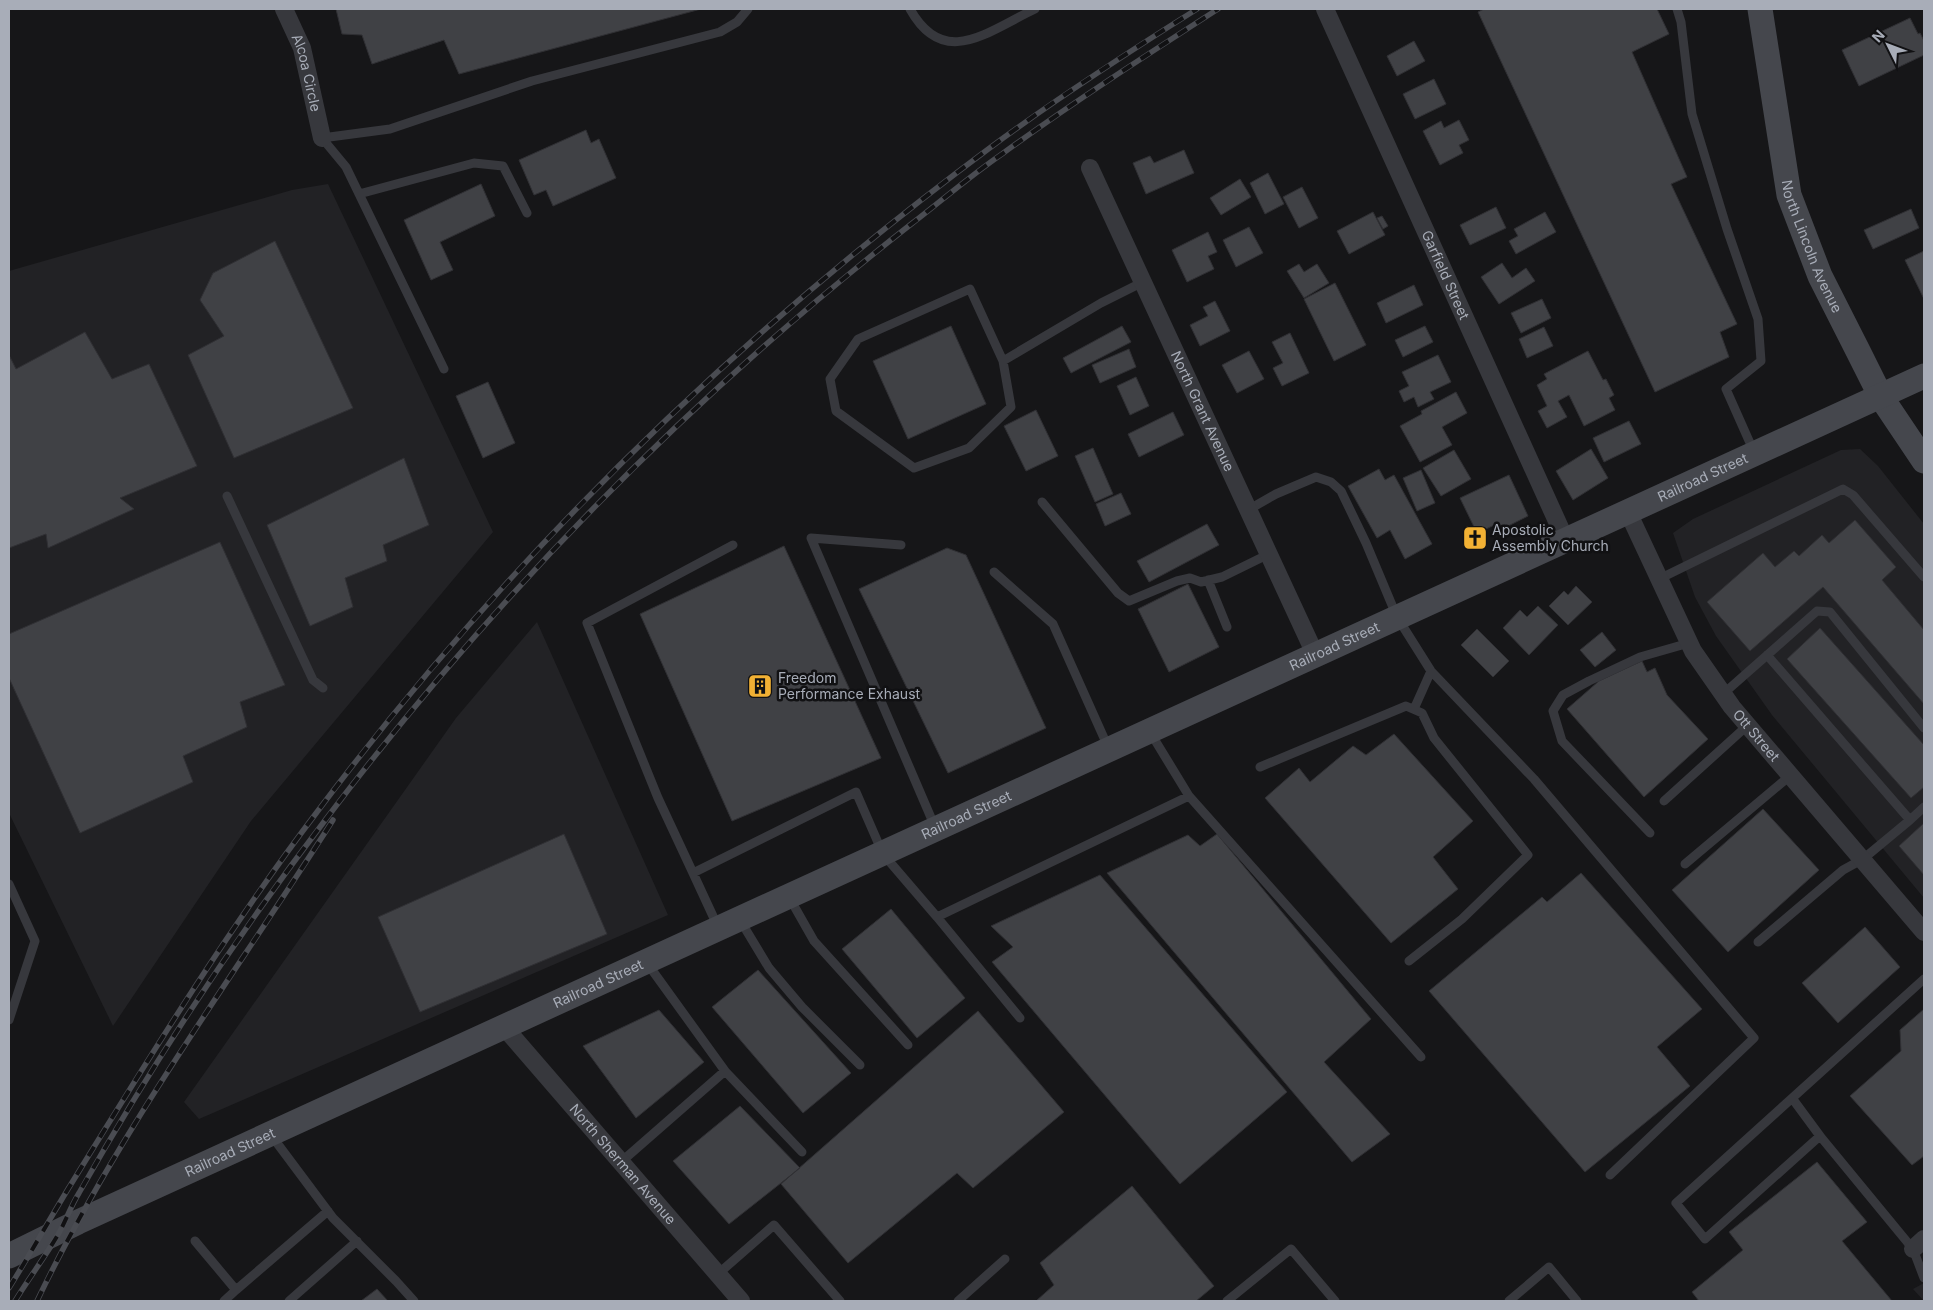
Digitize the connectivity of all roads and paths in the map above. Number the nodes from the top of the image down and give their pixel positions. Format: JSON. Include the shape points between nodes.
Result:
{"nodes":[{"id":1,"x":284,"y":9,"type":"edge"},
{"id":2,"x":748,"y":9,"type":"edge"},
{"id":3,"x":1035,"y":9,"type":"edge"},
{"id":4,"x":1325,"y":9,"type":"edge"},
{"id":5,"x":1677,"y":9,"type":"edge"},
{"id":6,"x":1760,"y":9,"type":"edge"},
{"id":7,"x":913,"y":10,"type":"edge"},
{"id":8,"x":322,"y":138,"type":"junction"},
{"id":9,"x":1090,"y":168,"type":"dead end"},
{"id":10,"x":359,"y":194,"type":"junction"},
{"id":11,"x":527,"y":213,"type":"dead end"},
{"id":12,"x":1143,"y":282,"type":"junction"},
{"id":13,"x":1003,"y":361,"type":"junction"},
{"id":14,"x":444,"y":369,"type":"dead end"},
{"id":15,"x":1924,"y":376,"type":"edge"},
{"id":16,"x":1881,"y":397,"type":"junction"},
{"id":17,"x":1755,"y":455,"type":"junction"},
{"id":18,"x":1924,"y":461,"type":"edge"},
{"id":19,"x":227,"y":496,"type":"dead end"},
{"id":20,"x":1042,"y":502,"type":"dead end"},
{"id":21,"x":1248,"y":510,"type":"junction"},
{"id":22,"x":1628,"y":512,"type":"junction"},
{"id":23,"x":1566,"y":541,"type":"junction"},
{"id":24,"x":733,"y":545,"type":"dead end"},
{"id":25,"x":901,"y":545,"type":"dead end"},
{"id":26,"x":1269,"y":554,"type":"junction"},
{"id":27,"x":994,"y":572,"type":"dead end"},
{"id":28,"x":1924,"y":577,"type":"edge"},
{"id":29,"x":1659,"y":579,"type":"junction"},
{"id":30,"x":1208,"y":580,"type":"junction"},
{"id":31,"x":1397,"y":617,"type":"junction"},
{"id":32,"x":1227,"y":627,"type":"dead end"},
{"id":33,"x":1689,"y":642,"type":"junction"},
{"id":34,"x":1315,"y":654,"type":"junction"},
{"id":35,"x":1767,"y":656,"type":"junction"},
{"id":36,"x":1431,"y":671,"type":"junction"},
{"id":37,"x":323,"y":688,"type":"dead end"},
{"id":38,"x":1723,"y":694,"type":"junction"},
{"id":39,"x":1414,"y":709,"type":"junction"},
{"id":40,"x":1748,"y":725,"type":"junction"},
{"id":41,"x":1924,"y":728,"type":"edge"},
{"id":42,"x":1149,"y":731,"type":"junction"},
{"id":43,"x":1109,"y":750,"type":"junction"},
{"id":44,"x":1260,"y":767,"type":"dead end"},
{"id":45,"x":1790,"y":775,"type":"junction"},
{"id":46,"x":1189,"y":796,"type":"junction"},
{"id":47,"x":1664,"y":800,"type":"dead end"},
{"id":48,"x":1924,"y":807,"type":"edge"},
{"id":49,"x":1910,"y":820,"type":"junction"},
{"id":50,"x":936,"y":829,"type":"junction"},
{"id":51,"x":1650,"y":833,"type":"dead end"},
{"id":52,"x":883,"y":854,"type":"junction"},
{"id":53,"x":1863,"y":860,"type":"junction"},
{"id":54,"x":1685,"y":864,"type":"dead end"},
{"id":55,"x":693,"y":873,"type":"junction"},
{"id":56,"x":9,"y":884,"type":"edge"},
{"id":57,"x":789,"y":897,"type":"junction"},
{"id":58,"x":937,"y":918,"type":"junction"},
{"id":59,"x":730,"y":925,"type":"junction"},
{"id":60,"x":1924,"y":932,"type":"edge"},
{"id":61,"x":1758,"y":942,"type":"dead end"},
{"id":62,"x":1409,"y":961,"type":"dead end"},
{"id":63,"x":647,"y":963,"type":"junction"},
{"id":64,"x":1924,"y":979,"type":"edge"},
{"id":65,"x":1020,"y":1018,"type":"dead end"},
{"id":66,"x":9,"y":1020,"type":"edge"},
{"id":67,"x":505,"y":1028,"type":"junction"},
{"id":68,"x":908,"y":1045,"type":"dead end"},
{"id":69,"x":1421,"y":1057,"type":"dead end"},
{"id":70,"x":860,"y":1065,"type":"dead end"},
{"id":71,"x":725,"y":1071,"type":"junction"},
{"id":72,"x":1792,"y":1098,"type":"junction"},
{"id":73,"x":271,"y":1135,"type":"junction"},
{"id":74,"x":1820,"y":1136,"type":"junction"},
{"id":75,"x":802,"y":1152,"type":"dead end"},
{"id":76,"x":621,"y":1162,"type":"junction"},
{"id":77,"x":1610,"y":1175,"type":"dead end"},
{"id":78,"x":328,"y":1211,"type":"junction"},
{"id":79,"x":195,"y":1241,"type":"dead end"},
{"id":80,"x":357,"y":1241,"type":"junction"},
{"id":81,"x":1919,"y":1244,"type":"edge"},
{"id":82,"x":9,"y":1256,"type":"edge"},
{"id":83,"x":1005,"y":1259,"type":"dead end"},
{"id":84,"x":718,"y":1274,"type":"junction"},
{"id":85,"x":1924,"y":1278,"type":"edge"},
{"id":86,"x":236,"y":1290,"type":"junction"},
{"id":87,"x":224,"y":1301,"type":"edge"},
{"id":88,"x":289,"y":1301,"type":"edge"},
{"id":89,"x":414,"y":1301,"type":"edge"},
{"id":90,"x":741,"y":1301,"type":"edge"},
{"id":91,"x":840,"y":1301,"type":"edge"},
{"id":92,"x":958,"y":1301,"type":"edge"},
{"id":93,"x":1227,"y":1301,"type":"edge"},
{"id":94,"x":1335,"y":1301,"type":"edge"},
{"id":95,"x":1510,"y":1301,"type":"edge"},
{"id":96,"x":1578,"y":1301,"type":"edge"}],
"edges":[{"from":1,"to":8,"type":"street","name":"Alcoa Circle","via":[[302,48]]},
{"from":2,"to":8,"type":"lane","via":[[737,22],[720,32],[532,81],[390,129]]},
{"from":3,"to":7,"type":"lane","via":[[956,44],[930,35]]},
{"from":4,"to":23,"type":"street","name":"Garfield Street"},
{"from":5,"to":17,"type":"lane","via":[[1692,114],[1758,319],[1761,361],[1726,389]]},
{"from":6,"to":16,"type":"main road","name":"North Lincoln Avenue","via":[[1789,195],[1820,276]]},
{"from":8,"to":10,"type":"lane","via":[[346,167]]},
{"from":9,"to":12,"type":"street","name":"North Grant Avenue"},
{"from":10,"to":11,"type":"lane","via":[[474,163],[503,166]]},
{"from":10,"to":14,"type":"lane"},
{"from":12,"to":13,"type":"lane"},
{"from":12,"to":21,"type":"street","name":"North Grant Avenue"},
{"from":13,"to":13,"type":"lane","via":[[1011,407],[969,448],[914,468],[836,411],[830,379],[858,339],[970,289]]},
{"from":15,"to":16,"type":"main road","name":"Railroad Street"},
{"from":16,"to":17,"type":"main road","name":"Railroad Street"},
{"from":16,"to":18,"type":"main road","name":"North Lincoln Avenue"},
{"from":17,"to":22,"type":"main road","name":"Railroad Street"},
{"from":19,"to":37,"type":"lane","via":[[313,680]]},
{"from":20,"to":30,"type":"lane","via":[[1118,593],[1129,601],[1177,581],[1190,578],[1201,582]]},
{"from":21,"to":26,"type":"street","name":"North Grant Avenue"},
{"from":21,"to":31,"type":"lane","via":[[1316,477],[1331,482],[1341,492],[1366,543]]},
{"from":22,"to":23,"type":"main road","name":"Railroad Street"},
{"from":22,"to":29,"type":"street","name":"Ott Street"},
{"from":23,"to":31,"type":"main road","name":"Railroad Street"},
{"from":24,"to":55,"type":"lane","via":[[587,623],[658,798]]},
{"from":25,"to":50,"type":"lane","via":[[811,538]]},
{"from":26,"to":30,"type":"lane","via":[[1222,577]]},
{"from":26,"to":34,"type":"street","name":"North Grant Avenue"},
{"from":27,"to":43,"type":"lane","via":[[1053,624]]},
{"from":28,"to":29,"type":"lane","via":[[1853,495],[1843,489]]},
{"from":29,"to":33,"type":"street","name":"Ott Street"},
{"from":30,"to":32,"type":"lane"},
{"from":31,"to":34,"type":"main road","name":"Railroad Street"},
{"from":31,"to":36,"type":"lane"},
{"from":33,"to":38,"type":"street","name":"Ott Street"},
{"from":33,"to":51,"type":"lane","via":[[1640,657],[1590,681],[1563,695],[1553,711],[1562,741]]},
{"from":34,"to":42,"type":"main road","name":"Railroad Street"},
{"from":35,"to":38,"type":"lane"},
{"from":35,"to":41,"type":"lane","via":[[1817,611],[1830,612]]},
{"from":35,"to":49,"type":"lane"},
{"from":36,"to":39,"type":"lane"},
{"from":36,"to":77,"type":"lane","via":[[1534,779],[1754,1038]]},
{"from":38,"to":40,"type":"street","name":"Ott Street"},
{"from":39,"to":44,"type":"lane","via":[[1406,706]]},
{"from":39,"to":62,"type":"lane","via":[[1422,713],[1434,738],[1528,855],[1462,919]]},
{"from":40,"to":45,"type":"street","name":"Ott Street"},
{"from":40,"to":47,"type":"lane"},
{"from":42,"to":43,"type":"main road","name":"Railroad Street"},
{"from":42,"to":46,"type":"lane"},
{"from":43,"to":50,"type":"main road","name":"Railroad Street"},
{"from":45,"to":53,"type":"street","name":"Ott Street"},
{"from":45,"to":54,"type":"lane"},
{"from":46,"to":58,"type":"lane"},
{"from":46,"to":69,"type":"lane"},
{"from":48,"to":49,"type":"lane"},
{"from":49,"to":53,"type":"lane"},
{"from":50,"to":52,"type":"main road","name":"Railroad Street"},
{"from":52,"to":55,"type":"lane","via":[[856,792]]},
{"from":52,"to":57,"type":"main road","name":"Railroad Street"},
{"from":52,"to":58,"type":"lane"},
{"from":53,"to":60,"type":"street","name":"Ott Street"},
{"from":53,"to":61,"type":"lane","via":[[1843,870]]},
{"from":55,"to":59,"type":"lane"},
{"from":56,"to":66,"type":"lane","via":[[35,941]]},
{"from":57,"to":59,"type":"main road","name":"Railroad Street"},
{"from":57,"to":68,"type":"lane","via":[[814,941]]},
{"from":58,"to":65,"type":"lane"},
{"from":59,"to":63,"type":"main road","name":"Railroad Street"},
{"from":59,"to":70,"type":"lane","via":[[802,1007]]},
{"from":63,"to":67,"type":"main road","name":"Railroad Street"},
{"from":63,"to":71,"type":"lane"},
{"from":64,"to":72,"type":"lane"},
{"from":67,"to":73,"type":"main road","name":"Railroad Street"},
{"from":67,"to":76,"type":"street","name":"North Sherman Avenue"},
{"from":71,"to":75,"type":"lane"},
{"from":71,"to":76,"type":"lane"},
{"from":72,"to":74,"type":"lane"},
{"from":72,"to":74,"type":"lane","via":[[1676,1202],[1705,1239]]},
{"from":73,"to":78,"type":"lane"},
{"from":73,"to":82,"type":"main road","name":"Railroad Street"},
{"from":74,"to":81,"type":"lane"},
{"from":76,"to":84,"type":"street","name":"North Sherman Avenue"},
{"from":78,"to":80,"type":"lane"},
{"from":78,"to":86,"type":"lane"},
{"from":79,"to":86,"type":"lane"},
{"from":80,"to":88,"type":"lane"},
{"from":80,"to":89,"type":"lane"},
{"from":81,"to":85,"type":"lane"},
{"from":83,"to":92,"type":"lane"},
{"from":84,"to":90,"type":"street","name":"North Sherman Avenue"},
{"from":84,"to":91,"type":"lane","via":[[774,1225]]},
{"from":86,"to":87,"type":"lane"},
{"from":93,"to":94,"type":"lane","via":[[1291,1249]]},
{"from":95,"to":96,"type":"lane","via":[[1549,1268]]}]}
